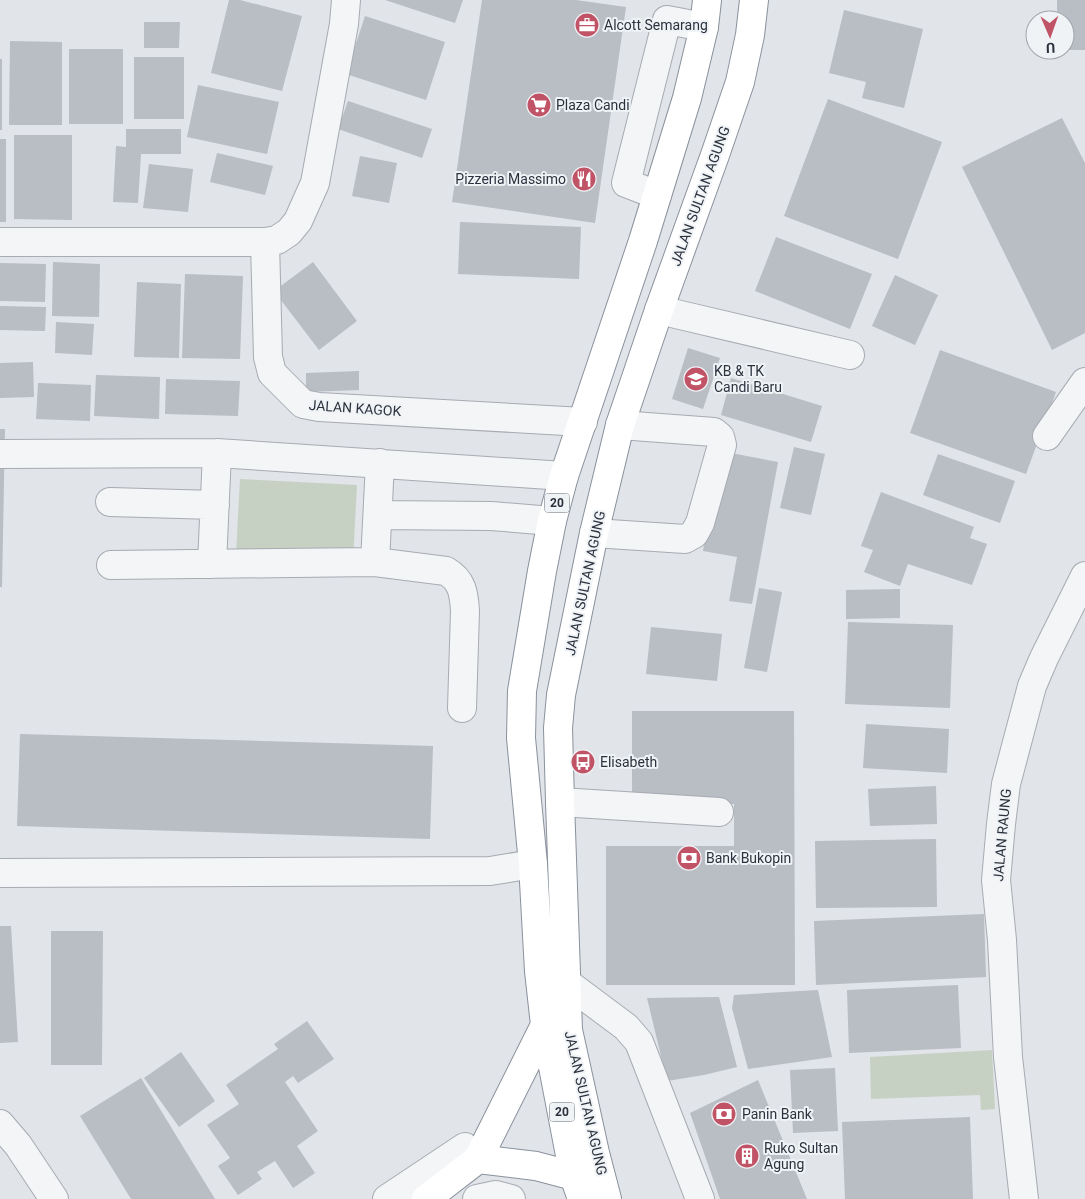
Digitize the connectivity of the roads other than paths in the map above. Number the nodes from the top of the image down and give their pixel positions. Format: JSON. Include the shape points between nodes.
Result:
{"nodes":[{"id":1,"x":346,"y":0,"type":"edge"},
{"id":2,"x":707,"y":0,"type":"edge"},
{"id":3,"x":754,"y":0,"type":"edge"},
{"id":4,"x":704,"y":27,"type":"junction"},
{"id":5,"x":657,"y":194,"type":"junction"},
{"id":6,"x":0,"y":242,"type":"edge"},
{"id":7,"x":266,"y":242,"type":"junction"},
{"id":8,"x":659,"y":310,"type":"junction"},
{"id":9,"x":850,"y":355,"type":"dead end"},
{"id":10,"x":1085,"y":382,"type":"edge"},
{"id":11,"x":583,"y":422,"type":"junction"},
{"id":12,"x":620,"y":426,"type":"junction"},
{"id":13,"x":1047,"y":436,"type":"dead end"},
{"id":14,"x":217,"y":453,"type":"junction"},
{"id":15,"x":0,"y":454,"type":"edge"},
{"id":16,"x":380,"y":463,"type":"junction"},
{"id":17,"x":564,"y":476,"type":"junction"},
{"id":18,"x":110,"y":502,"type":"dead end"},
{"id":19,"x":216,"y":505,"type":"junction"},
{"id":20,"x":378,"y":515,"type":"junction"},
{"id":21,"x":552,"y":521,"type":"junction"},
{"id":22,"x":594,"y":533,"type":"junction"},
{"id":23,"x":376,"y":562,"type":"junction"},
{"id":24,"x":212,"y":564,"type":"junction"},
{"id":25,"x":112,"y":565,"type":"dead end"},
{"id":26,"x":1085,"y":576,"type":"edge"},
{"id":27,"x":462,"y":708,"type":"dead end"},
{"id":28,"x":560,"y":802,"type":"junction"},
{"id":29,"x":719,"y":812,"type":"dead end"},
{"id":30,"x":533,"y":864,"type":"junction"},
{"id":31,"x":0,"y":873,"type":"edge"},
{"id":32,"x":567,"y":983,"type":"junction"},
{"id":33,"x":545,"y":1025,"type":"junction"},
{"id":34,"x":0,"y":1124,"type":"edge"},
{"id":35,"x":478,"y":1159,"type":"junction"},
{"id":36,"x":578,"y":1187,"type":"edge"},
{"id":37,"x":606,"y":1192,"type":"edge"},
{"id":38,"x":54,"y":1199,"type":"edge"},
{"id":39,"x":387,"y":1199,"type":"edge"},
{"id":40,"x":426,"y":1199,"type":"edge"},
{"id":41,"x":477,"y":1199,"type":"edge"},
{"id":42,"x":510,"y":1199,"type":"edge"},
{"id":43,"x":700,"y":1199,"type":"edge"},
{"id":44,"x":1024,"y":1199,"type":"edge"}],
"edges":[{"from":1,"to":7,"type":"street","via":[[315,184],[294,227],[277,240]]},
{"from":2,"to":4,"type":"highway","name":"JALAN SULTAN AGUNG","number":"20"},
{"from":3,"to":8,"type":"highway","name":"JALAN SULTAN AGUNG","number":"20","via":[[740,82]]},
{"from":4,"to":5,"type":"highway","name":"JALAN SULTAN AGUNG","number":"20","via":[[687,98]]},
{"from":4,"to":5,"type":"street","via":[[667,20],[626,183]]},
{"from":5,"to":11,"type":"highway","name":"JALAN SULTAN AGUNG","number":"20"},
{"from":6,"to":7,"type":"street"},
{"from":7,"to":11,"type":"street","name":"JALAN KAGOK","via":[[268,358],[272,373],[303,404]]},
{"from":8,"to":9,"type":"street"},
{"from":8,"to":12,"type":"highway","name":"JALAN SULTAN AGUNG","number":"20"},
{"from":10,"to":13,"type":"street"},
{"from":11,"to":17,"type":"highway","name":"JALAN SULTAN AGUNG","number":"20"},
{"from":12,"to":22,"type":"highway","name":"JALAN SULTAN AGUNG","number":"20"},
{"from":12,"to":22,"type":"street","via":[[714,432],[722,445],[694,534],[685,539]]},
{"from":14,"to":15,"type":"street"},
{"from":14,"to":16,"type":"street"},
{"from":14,"to":19,"type":"street"},
{"from":16,"to":17,"type":"street"},
{"from":16,"to":20,"type":"street"},
{"from":17,"to":21,"type":"highway","name":"JALAN SULTAN AGUNG","number":"20"},
{"from":18,"to":19,"type":"street"},
{"from":19,"to":24,"type":"street"},
{"from":20,"to":21,"type":"street","via":[[491,516]]},
{"from":20,"to":23,"type":"street"},
{"from":21,"to":30,"type":"highway","name":"JALAN SULTAN AGUNG","number":"20","via":[[522,691],[522,738]]},
{"from":22,"to":28,"type":"highway","name":"JALAN SULTAN AGUNG","number":"20","via":[[561,695],[558,728]]},
{"from":23,"to":24,"type":"street"},
{"from":23,"to":27,"type":"street","via":[[446,571],[456,577],[464,595],[465,611]]},
{"from":24,"to":25,"type":"street"},
{"from":26,"to":44,"type":"street","name":"JALAN RAUNG","via":[[1032,686],[1006,784],[1001,824],[996,880],[1008,1057]]},
{"from":28,"to":29,"type":"street"},
{"from":28,"to":32,"type":"highway","name":"JALAN SULTAN AGUNG","number":"20"},
{"from":30,"to":31,"type":"street","via":[[490,871]]},
{"from":30,"to":33,"type":"highway","name":"JALAN SULTAN AGUNG","number":"20"},
{"from":32,"to":37,"type":"highway","name":"JALAN SULTAN AGUNG","number":"20","via":[[568,1030]]},
{"from":32,"to":43,"type":"street","via":[[626,1027],[639,1042]]},
{"from":33,"to":35,"type":"highway","name":"JALAN SULTAN AGUNG"},
{"from":33,"to":36,"type":"highway","name":"JALAN SULTAN AGUNG","number":"20"},
{"from":34,"to":38,"type":"street"},
{"from":35,"to":36,"type":"highway","via":[[536,1166]]},
{"from":35,"to":39,"type":"street","via":[[465,1147]]},
{"from":35,"to":40,"type":"highway"},
{"from":36,"to":37,"type":"highway"},
{"from":41,"to":42,"type":"street","via":[[496,1196]]}]}
